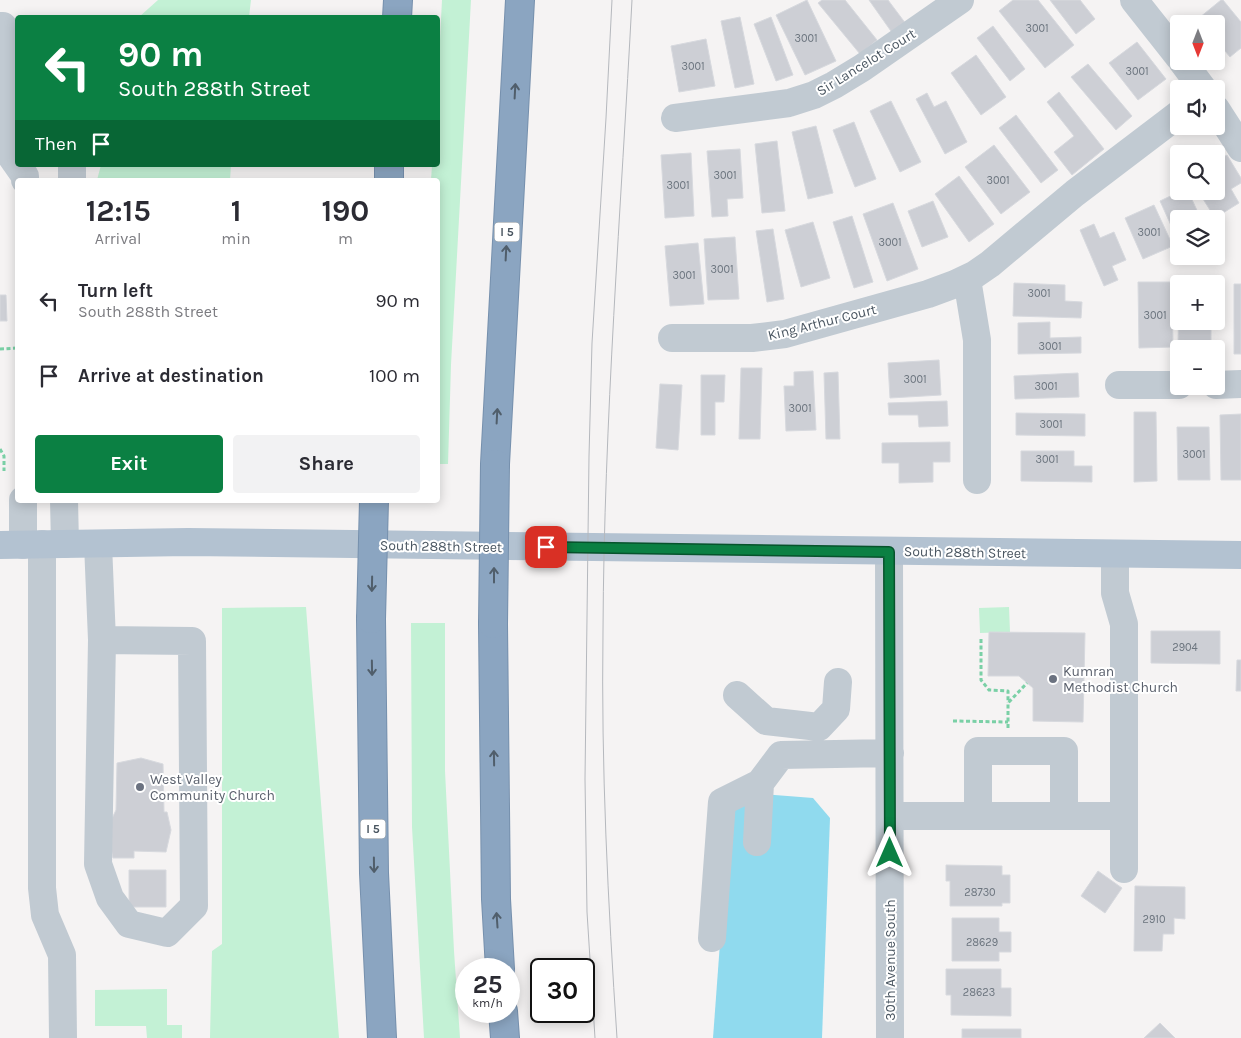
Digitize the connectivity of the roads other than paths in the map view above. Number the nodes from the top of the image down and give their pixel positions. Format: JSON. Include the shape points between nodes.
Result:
{"nodes":[{"id":1,"x":398,"y":0,"type":"edge"},
{"id":2,"x":520,"y":0,"type":"edge"},
{"id":3,"x":960,"y":0,"type":"edge"},
{"id":4,"x":1141,"y":3,"type":"edge"},
{"id":5,"x":397,"y":15,"type":"edge"},
{"id":6,"x":0,"y":26,"type":"edge"},
{"id":7,"x":1170,"y":44,"type":"edge"},
{"id":8,"x":675,"y":118,"type":"dead end"},
{"id":9,"x":1170,"y":121,"type":"edge"},
{"id":10,"x":1225,"y":123,"type":"edge"},
{"id":11,"x":2,"y":146,"type":"edge"},
{"id":12,"x":1241,"y":148,"type":"edge"},
{"id":13,"x":15,"y":163,"type":"edge"},
{"id":14,"x":18,"y":167,"type":"edge"},
{"id":15,"x":25,"y":178,"type":"edge"},
{"id":16,"x":967,"y":279,"type":"junction"},
{"id":17,"x":672,"y":338,"type":"dead end"},
{"id":18,"x":1225,"y":384,"type":"edge"},
{"id":19,"x":1241,"y":384,"type":"edge"},
{"id":20,"x":1119,"y":385,"type":"dead end"},
{"id":21,"x":1170,"y":385,"type":"edge"},
{"id":22,"x":977,"y":480,"type":"dead end"},
{"id":23,"x":24,"y":503,"type":"edge"},
{"id":24,"x":62,"y":503,"type":"edge"},
{"id":25,"x":374,"y":503,"type":"edge"},
{"id":26,"x":32,"y":544,"type":"edge"},
{"id":27,"x":98,"y":544,"type":"junction"},
{"id":28,"x":889,"y":552,"type":"junction"},
{"id":29,"x":1116,"y":554,"type":"junction"},
{"id":30,"x":1241,"y":555,"type":"edge"},
{"id":31,"x":102,"y":640,"type":"junction"},
{"id":32,"x":838,"y":682,"type":"dead end"},
{"id":33,"x":737,"y":695,"type":"dead end"},
{"id":34,"x":819,"y":726,"type":"junction"},
{"id":35,"x":890,"y":753,"type":"junction"},
{"id":36,"x":845,"y":754,"type":"junction"},
{"id":37,"x":760,"y":784,"type":"junction"},
{"id":38,"x":890,"y":816,"type":"junction"},
{"id":39,"x":978,"y":816,"type":"junction"},
{"id":40,"x":1064,"y":816,"type":"junction"},
{"id":41,"x":1124,"y":816,"type":"junction"},
{"id":42,"x":757,"y":842,"type":"dead end"},
{"id":43,"x":1124,"y":869,"type":"dead end"},
{"id":44,"x":712,"y":938,"type":"dead end"},
{"id":45,"x":499,"y":958,"type":"edge"},
{"id":46,"x":504,"y":1023,"type":"edge"},
{"id":47,"x":63,"y":1038,"type":"edge"},
{"id":48,"x":382,"y":1038,"type":"edge"},
{"id":49,"x":505,"y":1038,"type":"edge"},
{"id":50,"x":890,"y":1038,"type":"edge"}],
"edges":[{"from":1,"to":5,"type":"highway"},
{"from":45,"to":2,"type":"highway","number":"I 5","one_way":true,"bridge":true,"via":[[493,624],[494,464]]},
{"from":3,"to":8,"type":"street","name":"Sir Lancelot Court","via":[[862,68],[814,96],[789,103]]},
{"from":4,"to":7,"type":"street"},
{"from":6,"to":11,"type":"street","via":[[3,26]]},
{"from":9,"to":16,"type":"street","name":"King Arthur Court"},
{"from":10,"to":12,"type":"street"},
{"from":11,"to":13,"type":"street"},
{"from":14,"to":15,"type":"street"},
{"from":16,"to":17,"type":"street","name":"King Arthur Court","via":[[928,294],[785,334],[752,338]]},
{"from":16,"to":22,"type":"street","via":[[977,340]]},
{"from":18,"to":19,"type":"street"},
{"from":20,"to":21,"type":"street"},
{"from":23,"to":26,"type":"street"},
{"from":24,"to":26,"type":"street"},
{"from":25,"to":48,"type":"highway","number":"I 5","one_way":true,"bridge":true,"via":[[371,619],[374,873]]},
{"from":26,"to":27,"type":"main road","name":"South 288th Street"},
{"from":26,"to":47,"type":"street","via":[[42,888],[45,915],[62,955]]},
{"from":27,"to":28,"type":"main road","name":"South 288th Street","via":[[188,542]]},
{"from":27,"to":31,"type":"street"},
{"from":28,"to":29,"type":"main road","name":"South 288th Street"},
{"from":28,"to":35,"type":"street","name":"30th Avenue South"},
{"from":29,"to":30,"type":"main road","name":"South 288th Street"},
{"from":29,"to":41,"type":"street","via":[[1116,593],[1124,624]]},
{"from":31,"to":31,"type":"street","via":[[98,864],[110,898],[128,924],[167,933],[194,906],[192,641]]},
{"from":32,"to":34,"type":"street","via":[[836,709]]},
{"from":33,"to":34,"type":"street","via":[[766,721]]},
{"from":34,"to":36,"type":"street"},
{"from":35,"to":36,"type":"street"},
{"from":35,"to":38,"type":"street","name":"30th Avenue South"},
{"from":36,"to":37,"type":"street","via":[[781,755]]},
{"from":37,"to":42,"type":"street"},
{"from":37,"to":44,"type":"street","via":[[722,802]]},
{"from":38,"to":39,"type":"street"},
{"from":38,"to":50,"type":"street","name":"30th Avenue South"},
{"from":39,"to":40,"type":"street"},
{"from":39,"to":40,"type":"street","via":[[978,751],[1064,751]]},
{"from":40,"to":41,"type":"street"},
{"from":41,"to":43,"type":"street"},
{"from":46,"to":49,"type":"highway"}]}
